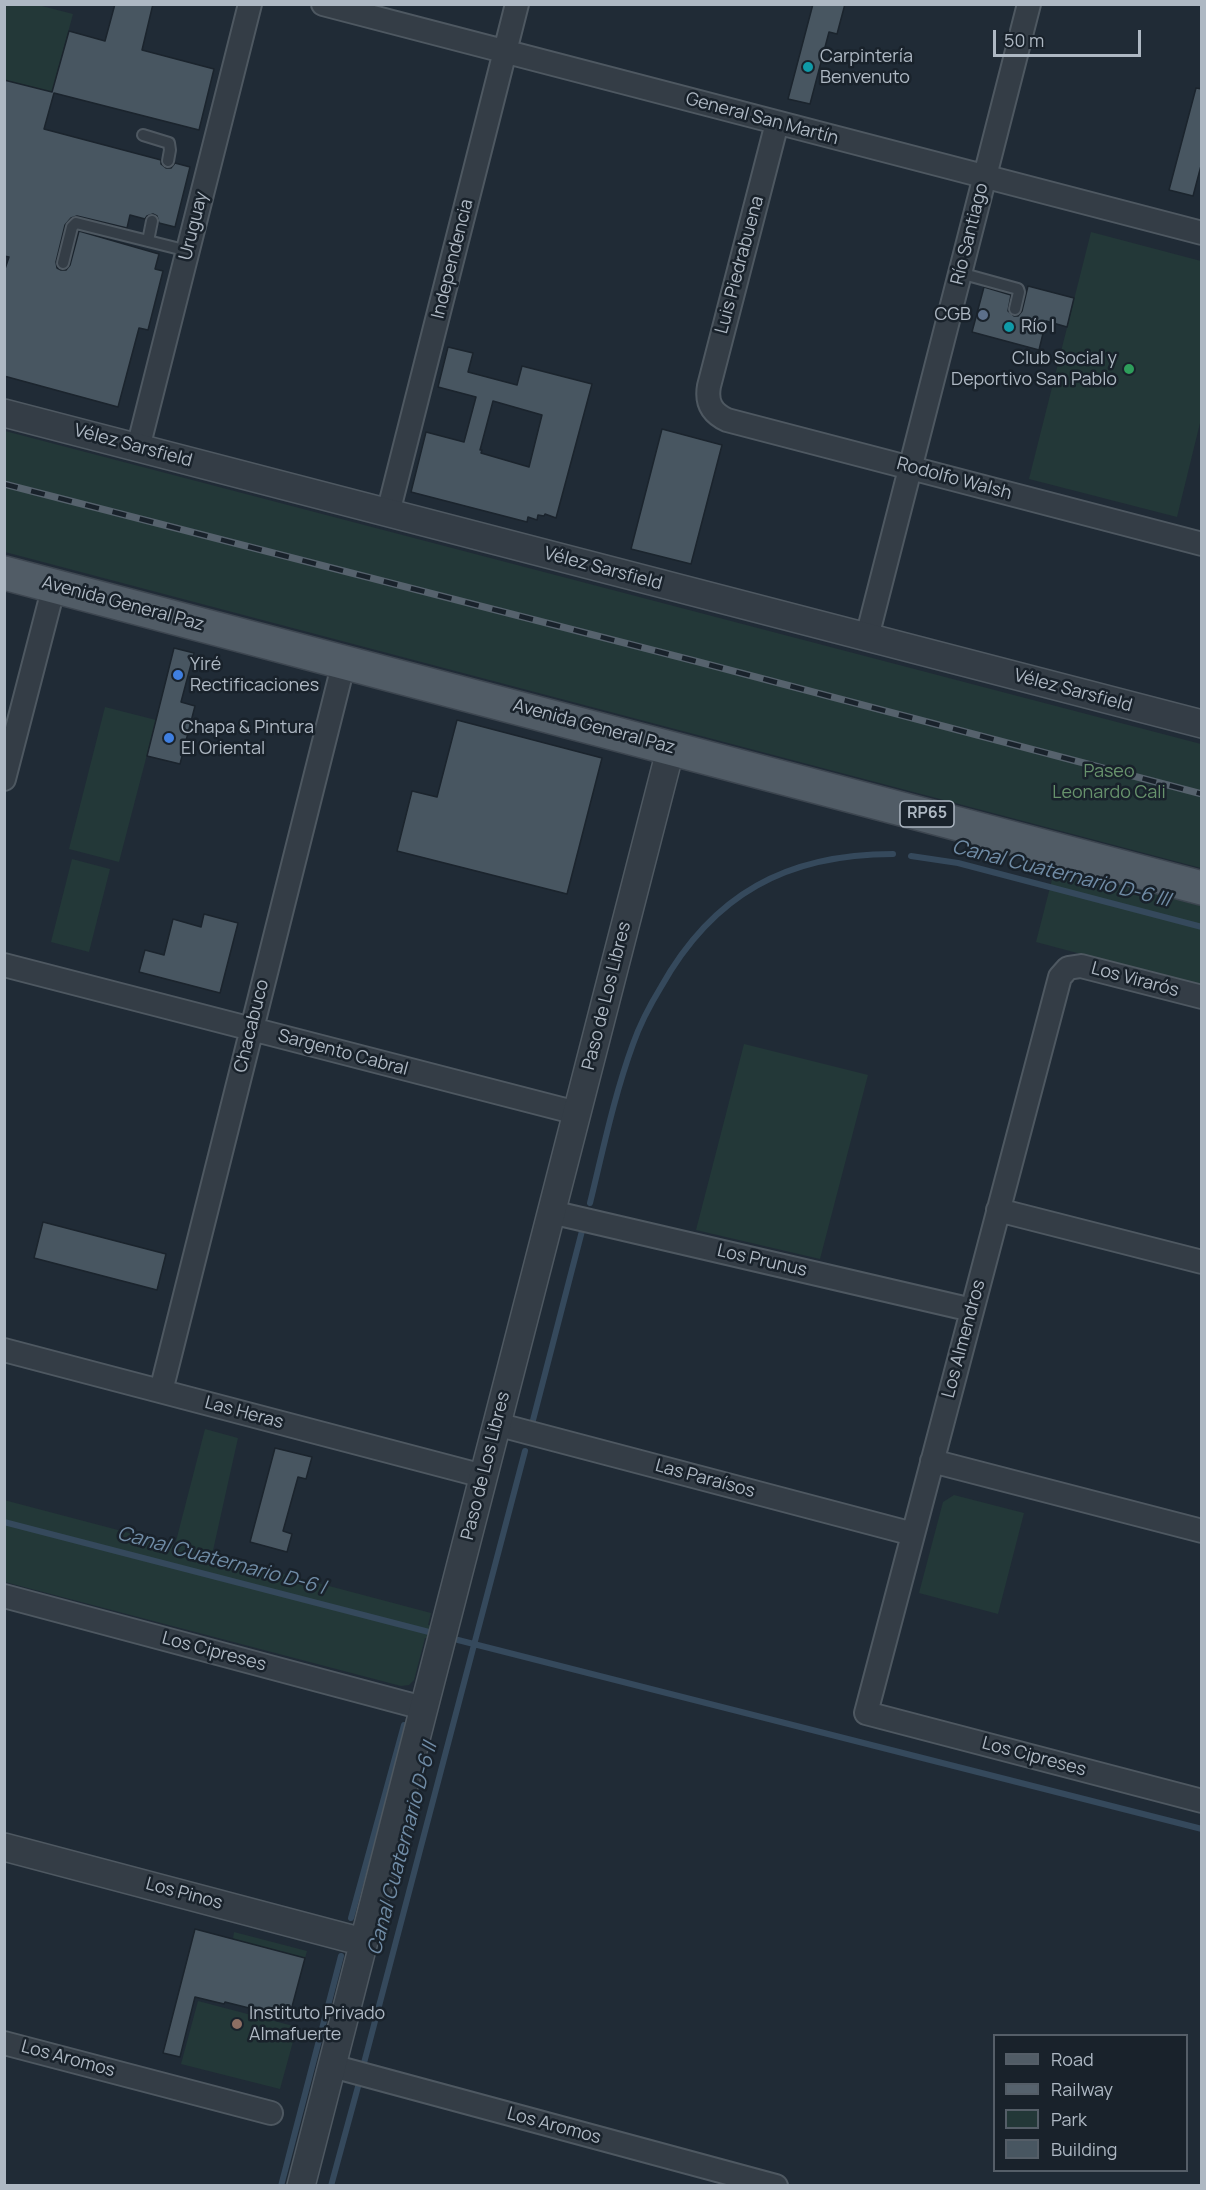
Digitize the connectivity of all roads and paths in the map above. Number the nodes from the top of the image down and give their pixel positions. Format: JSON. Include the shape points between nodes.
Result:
{"nodes":[{"id":1,"x":250,"y":4,"type":"edge"},
{"id":2,"x":323,"y":4,"type":"edge"},
{"id":3,"x":517,"y":4,"type":"edge"},
{"id":4,"x":1029,"y":4,"type":"edge"},
{"id":5,"x":505,"y":52,"type":"junction"},
{"id":6,"x":777,"y":123,"type":"junction"},
{"id":7,"x":143,"y":135,"type":"dead end"},
{"id":8,"x":168,"y":161,"type":"dead end"},
{"id":9,"x":985,"y":177,"type":"junction"},
{"id":10,"x":152,"y":221,"type":"dead end"},
{"id":11,"x":1202,"y":233,"type":"edge"},
{"id":12,"x":148,"y":241,"type":"junction"},
{"id":13,"x":188,"y":251,"type":"junction"},
{"id":14,"x":63,"y":262,"type":"dead end"},
{"id":15,"x":960,"y":273,"type":"junction"},
{"id":16,"x":1015,"y":309,"type":"dead end"},
{"id":17,"x":711,"y":407,"type":"joint"},
{"id":18,"x":4,"y":413,"type":"edge"},
{"id":19,"x":138,"y":448,"type":"junction"},
{"id":20,"x":910,"y":468,"type":"junction"},
{"id":21,"x":388,"y":513,"type":"junction"},
{"id":22,"x":1202,"y":544,"type":"edge"},
{"id":23,"x":4,"y":573,"type":"edge"},
{"id":24,"x":54,"y":586,"type":"junction"},
{"id":25,"x":867,"y":637,"type":"junction"},
{"id":26,"x":344,"y":662,"type":"junction"},
{"id":27,"x":1202,"y":724,"type":"edge"},
{"id":28,"x":671,"y":747,"type":"junction"},
{"id":29,"x":4,"y":779,"type":"edge"},
{"id":30,"x":1195,"y":885,"type":"edge"},
{"id":31,"x":4,"y":965,"type":"edge"},
{"id":32,"x":1068,"y":968,"type":"joint"},
{"id":33,"x":1202,"y":997,"type":"edge"},
{"id":34,"x":252,"y":1029,"type":"junction"},
{"id":35,"x":576,"y":1113,"type":"junction"},
{"id":36,"x":998,"y":1210,"type":"junction"},
{"id":37,"x":551,"y":1212,"type":"junction"},
{"id":38,"x":1202,"y":1262,"type":"edge"},
{"id":39,"x":972,"y":1310,"type":"junction"},
{"id":40,"x":4,"y":1350,"type":"edge"},
{"id":41,"x":161,"y":1391,"type":"junction"},
{"id":42,"x":496,"y":1424,"type":"junction"},
{"id":43,"x":932,"y":1461,"type":"junction"},
{"id":44,"x":483,"y":1476,"type":"junction"},
{"id":45,"x":1202,"y":1532,"type":"edge"},
{"id":46,"x":913,"y":1534,"type":"junction"},
{"id":47,"x":4,"y":1596,"type":"edge"},
{"id":48,"x":423,"y":1708,"type":"junction"},
{"id":49,"x":866,"y":1713,"type":"joint"},
{"id":50,"x":1202,"y":1802,"type":"edge"},
{"id":51,"x":4,"y":1847,"type":"edge"},
{"id":52,"x":363,"y":1942,"type":"junction"},
{"id":53,"x":4,"y":2043,"type":"edge"},
{"id":54,"x":332,"y":2066,"type":"junction"},
{"id":55,"x":271,"y":2112,"type":"dead end"},
{"id":56,"x":301,"y":2186,"type":"edge"},
{"id":57,"x":776,"y":2186,"type":"edge"}],
"edges":[{"from":1,"to":13,"type":"street","name":"Uruguay"},
{"from":2,"to":5,"type":"street","name":"General San Martín"},
{"from":3,"to":5,"type":"street","name":"Independencia"},
{"from":4,"to":9,"type":"street","name":"Río Santiago"},
{"from":5,"to":6,"type":"street","name":"General San Martín"},
{"from":5,"to":21,"type":"street","name":"Independencia"},
{"from":6,"to":9,"type":"street","name":"General San Martín"},
{"from":6,"to":17,"type":"street","name":"Luis Piedrabuena","via":[[709,386]]},
{"from":7,"to":8,"type":"lane","via":[[169,143]]},
{"from":9,"to":11,"type":"street","name":"General San Martín"},
{"from":9,"to":15,"type":"street","name":"Río Santiago"},
{"from":10,"to":12,"type":"lane"},
{"from":12,"to":13,"type":"lane"},
{"from":12,"to":14,"type":"lane","via":[[76,223]]},
{"from":13,"to":19,"type":"street","name":"Uruguay"},
{"from":15,"to":16,"type":"lane","via":[[1018,289]]},
{"from":15,"to":20,"type":"street","name":"Río Santiago"},
{"from":17,"to":20,"type":"street","name":"Rodolfo Walsh","via":[[727,420]]},
{"from":18,"to":19,"type":"street","name":"Vélez Sarsfield"},
{"from":19,"to":21,"type":"street","name":"Vélez Sarsfield"},
{"from":20,"to":22,"type":"street","name":"Rodolfo Walsh"},
{"from":20,"to":25,"type":"street","name":"Río Santiago"},
{"from":21,"to":25,"type":"street","name":"Vélez Sarsfield"},
{"from":23,"to":24,"type":"main road","name":"Avenida General Paz","number":"RP65"},
{"from":24,"to":26,"type":"main road","name":"Avenida General Paz","number":"RP65"},
{"from":24,"to":29,"type":"street"},
{"from":25,"to":27,"type":"street","name":"Vélez Sarsfield"},
{"from":26,"to":28,"type":"main road","name":"Avenida General Paz","number":"RP65"},
{"from":26,"to":34,"type":"street","name":"Chacabuco"},
{"from":28,"to":30,"type":"main road","name":"Avenida General Paz","number":"RP65"},
{"from":28,"to":35,"type":"street","name":"Paso de Los Libres"},
{"from":31,"to":34,"type":"street","name":"Sargento Cabral"},
{"from":32,"to":33,"type":"street","name":"Los Virarós","via":[[1085,967]]},
{"from":32,"to":36,"type":"street","name":"Los Almendros","via":[[1059,981]]},
{"from":34,"to":35,"type":"street","name":"Sargento Cabral"},
{"from":34,"to":41,"type":"street","name":"Chacabuco"},
{"from":35,"to":37,"type":"street","name":"Paso de Los Libres"},
{"from":36,"to":38,"type":"street"},
{"from":36,"to":39,"type":"street","name":"Los Almendros"},
{"from":37,"to":39,"type":"street","name":"Los Prunus"},
{"from":37,"to":42,"type":"street","name":"Paso de Los Libres"},
{"from":39,"to":43,"type":"street","name":"Los Almendros"},
{"from":40,"to":41,"type":"street","name":"Las Heras"},
{"from":41,"to":44,"type":"street","name":"Las Heras"},
{"from":42,"to":44,"type":"street","name":"Paso de Los Libres"},
{"from":42,"to":46,"type":"street","name":"Las Paraísos"},
{"from":43,"to":45,"type":"street"},
{"from":43,"to":46,"type":"street","name":"Los Almendros"},
{"from":44,"to":48,"type":"street","name":"Paso de Los Libres"},
{"from":46,"to":49,"type":"street","name":"Los Almendros"},
{"from":47,"to":48,"type":"street","name":"Los Cipreses"},
{"from":48,"to":52,"type":"street","name":"Paso de Los Libres"},
{"from":49,"to":50,"type":"street","name":"Los Cipreses"},
{"from":51,"to":52,"type":"street","name":"Los Pinos"},
{"from":52,"to":54,"type":"street","name":"Paso de Los Libres"},
{"from":53,"to":55,"type":"street","name":"Los Aromos"},
{"from":54,"to":56,"type":"street","name":"Paso de Los Libres"},
{"from":54,"to":57,"type":"street","name":"Los Aromos"}]}
